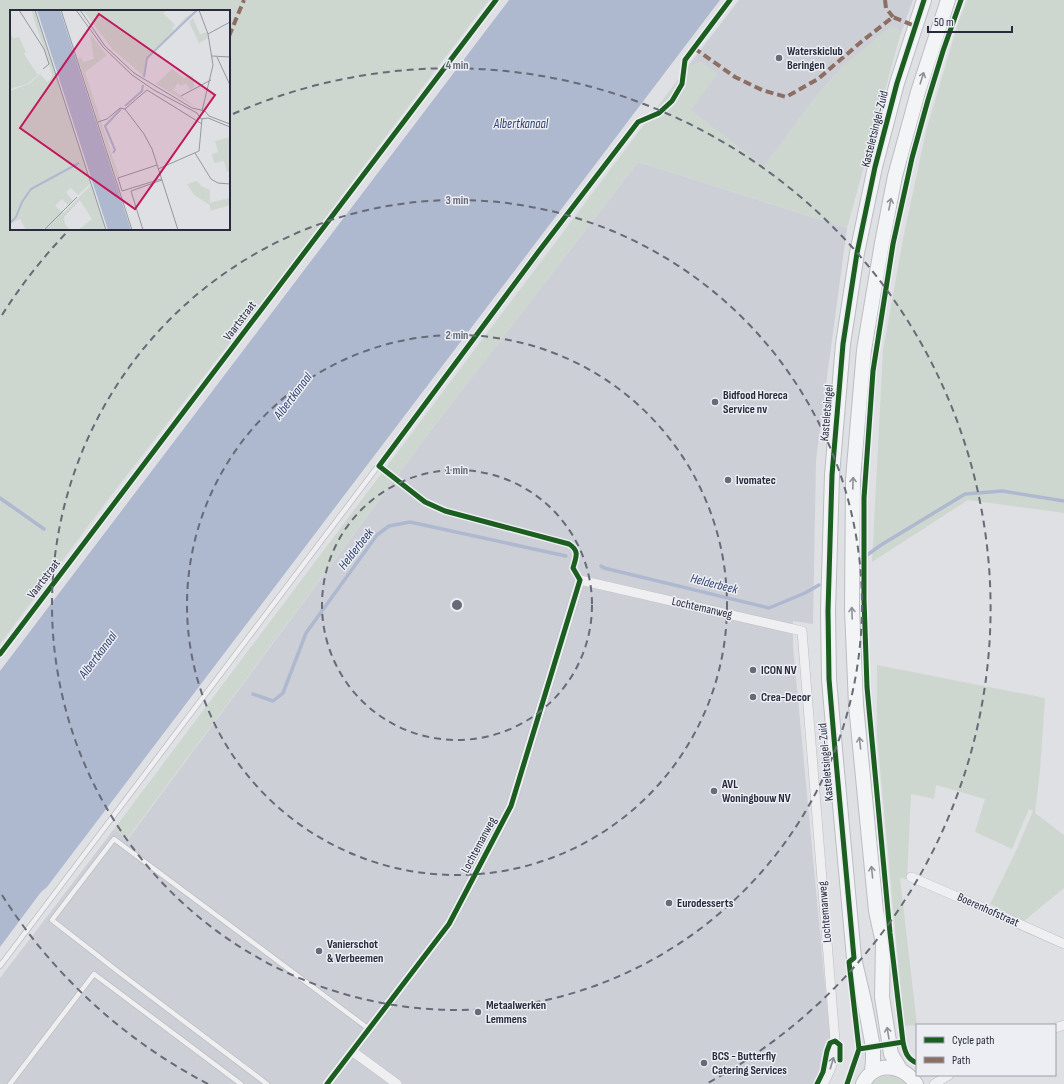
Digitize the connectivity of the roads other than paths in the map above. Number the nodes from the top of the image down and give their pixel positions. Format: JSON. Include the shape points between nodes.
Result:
{"nodes":[{"id":1,"x":496,"y":0,"type":"edge"},
{"id":2,"x":730,"y":0,"type":"edge"},
{"id":3,"x":924,"y":0,"type":"edge"},
{"id":4,"x":948,"y":0,"type":"edge"},
{"id":5,"x":855,"y":265,"type":"joint"},
{"id":6,"x":379,"y":466,"type":"junction"},
{"id":7,"x":829,"y":563,"type":"joint"},
{"id":8,"x":580,"y":580,"type":"junction"},
{"id":9,"x":0,"y":654,"type":"edge"},
{"id":10,"x":911,"y":877,"type":"dead end"},
{"id":11,"x":1064,"y":944,"type":"edge"},
{"id":12,"x":0,"y":966,"type":"edge"},
{"id":13,"x":369,"y":1029,"type":"junction"},
{"id":14,"x":352,"y":1051,"type":"junction"},
{"id":15,"x":872,"y":1072,"type":"junction"},
{"id":16,"x":911,"y":1076,"type":"edge"},
{"id":17,"x":948,"y":1076,"type":"edge"},
{"id":18,"x":10,"y":1084,"type":"edge"},
{"id":19,"x":241,"y":1084,"type":"edge"},
{"id":20,"x":267,"y":1084,"type":"edge"},
{"id":21,"x":327,"y":1084,"type":"edge"},
{"id":22,"x":397,"y":1084,"type":"edge"},
{"id":23,"x":823,"y":1084,"type":"edge"},
{"id":24,"x":863,"y":1084,"type":"edge"},
{"id":25,"x":934,"y":1084,"type":"edge"}],
"edges":[{"from":1,"to":9,"type":"lane","name":"Vaartstraat"},
{"from":2,"to":6,"type":"lane","via":[[685,60],[682,84],[672,101],[659,114],[638,122]]},
{"from":3,"to":5,"type":"main road","name":"Kasteletsingel-Zuid","via":[[897,82],[875,167]]},
{"from":16,"to":4,"type":"main road","one_way":true,"via":[[891,1054],[882,997],[883,943],[876,911],[856,698],[852,609],[853,479],[864,350],[895,176],[918,92]]},
{"from":5,"to":7,"type":"main road","name":"Kasteletsingel","via":[[843,344],[832,475]]},
{"from":6,"to":8,"type":"lane","via":[[424,502],[445,512],[569,544],[577,553],[573,568]]},
{"from":6,"to":12,"type":"lane"},
{"from":7,"to":15,"type":"main road","name":"Kasteletsingel-Zuid","via":[[829,679],[854,958],[873,1047]]},
{"from":8,"to":13,"type":"street","name":"Lochtemanweg","via":[[511,806],[449,924]]},
{"from":23,"to":8,"type":"street","name":"Lochtemanweg","one_way":true,"via":[[831,1070],[836,1041],[802,631]]},
{"from":10,"to":11,"type":"street","name":"Boerenhofstraat"},
{"from":13,"to":14,"type":"street","name":"Lochtemanweg"},
{"from":13,"to":20,"type":"lane","via":[[114,839],[52,920]]},
{"from":14,"to":21,"type":"street","name":"Lochtemanweg"},
{"from":14,"to":22,"type":"street"},
{"from":15,"to":16,"type":"main road","via":[[889,1067]]},
{"from":15,"to":24,"type":"main road"},
{"from":17,"to":25,"type":"street"},
{"from":18,"to":19,"type":"lane","via":[[94,974]]}]}
